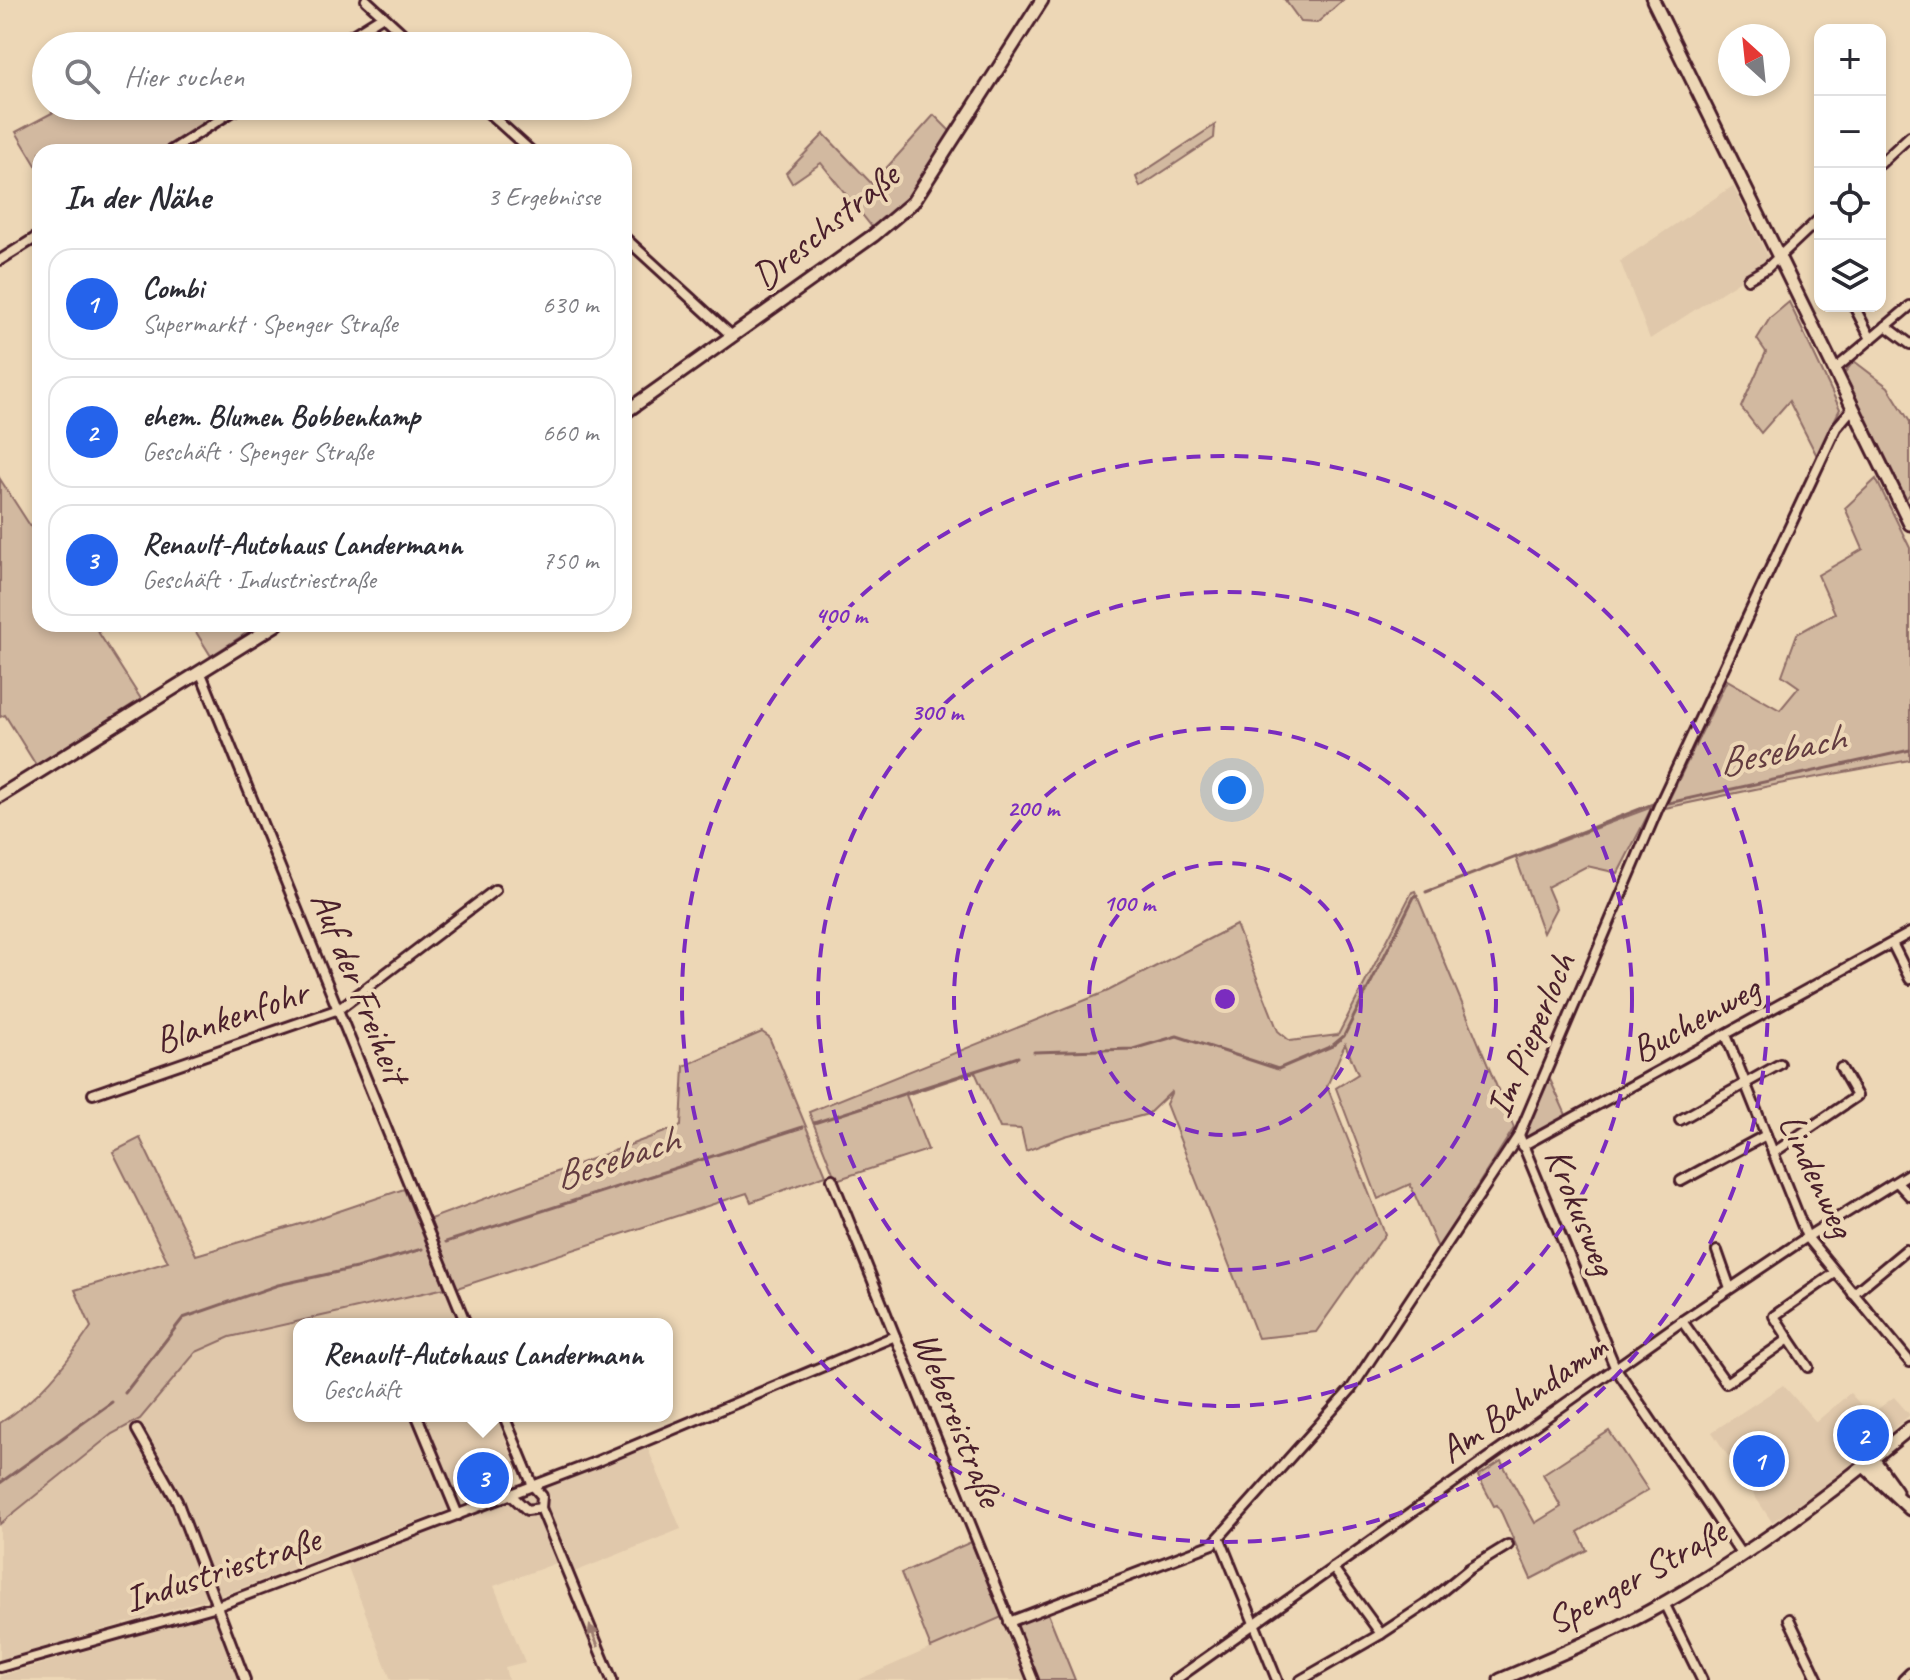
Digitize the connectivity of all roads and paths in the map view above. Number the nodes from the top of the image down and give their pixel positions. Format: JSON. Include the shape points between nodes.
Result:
{"nodes":[{"id":1,"x":366,"y":0,"type":"edge"},
{"id":2,"x":1042,"y":0,"type":"edge"},
{"id":3,"x":1653,"y":0,"type":"edge"},
{"id":4,"x":383,"y":16,"type":"junction"},
{"id":5,"x":357,"y":32,"type":"edge"},
{"id":6,"x":401,"y":32,"type":"edge"},
{"id":7,"x":219,"y":120,"type":"edge"},
{"id":8,"x":497,"y":120,"type":"edge"},
{"id":9,"x":1910,"y":136,"type":"edge"},
{"id":10,"x":182,"y":144,"type":"edge"},
{"id":11,"x":523,"y":144,"type":"edge"},
{"id":12,"x":1886,"y":158,"type":"edge"},
{"id":13,"x":1814,"y":224,"type":"edge"},
{"id":14,"x":32,"y":240,"type":"edge"},
{"id":15,"x":632,"y":244,"type":"edge"},
{"id":16,"x":1778,"y":257,"type":"junction"},
{"id":17,"x":0,"y":260,"type":"edge"},
{"id":18,"x":1748,"y":279,"type":"dead end"},
{"id":19,"x":1910,"y":306,"type":"edge"},
{"id":20,"x":1857,"y":312,"type":"edge"},
{"id":21,"x":1886,"y":326,"type":"junction"},
{"id":22,"x":732,"y":336,"type":"junction"},
{"id":23,"x":1871,"y":339,"type":"junction"},
{"id":24,"x":1910,"y":344,"type":"edge"},
{"id":25,"x":1834,"y":370,"type":"junction"},
{"id":26,"x":632,"y":407,"type":"edge"},
{"id":27,"x":1853,"y":408,"type":"junction"},
{"id":28,"x":1910,"y":524,"type":"edge"},
{"id":29,"x":264,"y":632,"type":"edge"},
{"id":30,"x":200,"y":671,"type":"junction"},
{"id":31,"x":0,"y":796,"type":"edge"},
{"id":32,"x":495,"y":890,"type":"dead end"},
{"id":33,"x":1910,"y":933,"type":"edge"},
{"id":34,"x":1892,"y":943,"type":"junction"},
{"id":35,"x":1910,"y":979,"type":"edge"},
{"id":36,"x":339,"y":1009,"type":"junction"},
{"id":37,"x":1726,"y":1035,"type":"junction"},
{"id":38,"x":1780,"y":1064,"type":"dead end"},
{"id":39,"x":1841,"y":1068,"type":"dead end"},
{"id":40,"x":1746,"y":1083,"type":"junction"},
{"id":41,"x":93,"y":1094,"type":"dead end"},
{"id":42,"x":1680,"y":1120,"type":"dead end"},
{"id":43,"x":1519,"y":1135,"type":"junction"},
{"id":44,"x":1766,"y":1135,"type":"junction"},
{"id":45,"x":1523,"y":1145,"type":"junction"},
{"id":46,"x":1773,"y":1153,"type":"junction"},
{"id":47,"x":1508,"y":1155,"type":"junction"},
{"id":48,"x":1910,"y":1173,"type":"edge"},
{"id":49,"x":832,"y":1179,"type":"dead end"},
{"id":50,"x":1681,"y":1181,"type":"dead end"},
{"id":51,"x":1897,"y":1182,"type":"junction"},
{"id":52,"x":1910,"y":1196,"type":"edge"},
{"id":53,"x":1807,"y":1237,"type":"junction"},
{"id":54,"x":1906,"y":1250,"type":"dead end"},
{"id":55,"x":1717,"y":1251,"type":"dead end"},
{"id":56,"x":1835,"y":1273,"type":"junction"},
{"id":57,"x":1730,"y":1288,"type":"junction"},
{"id":58,"x":1853,"y":1294,"type":"junction"},
{"id":59,"x":464,"y":1318,"type":"edge"},
{"id":60,"x":1682,"y":1321,"type":"junction"},
{"id":61,"x":895,"y":1336,"type":"junction"},
{"id":62,"x":1789,"y":1339,"type":"junction"},
{"id":63,"x":1910,"y":1362,"type":"edge"},
{"id":64,"x":1615,"y":1367,"type":"junction"},
{"id":65,"x":1808,"y":1367,"type":"dead end"},
{"id":66,"x":419,"y":1422,"type":"edge"},
{"id":67,"x":506,"y":1422,"type":"edge"},
{"id":68,"x":1910,"y":1428,"type":"edge"},
{"id":69,"x":137,"y":1430,"type":"dead end"},
{"id":70,"x":1868,"y":1462,"type":"junction"},
{"id":71,"x":533,"y":1486,"type":"junction"},
{"id":72,"x":511,"y":1495,"type":"junction"},
{"id":73,"x":1906,"y":1505,"type":"edge"},
{"id":74,"x":541,"y":1508,"type":"junction"},
{"id":75,"x":458,"y":1515,"type":"junction"},
{"id":76,"x":1220,"y":1539,"type":"junction"},
{"id":77,"x":1508,"y":1545,"type":"dead end"},
{"id":78,"x":1741,"y":1554,"type":"junction"},
{"id":79,"x":1333,"y":1568,"type":"junction"},
{"id":80,"x":1664,"y":1603,"type":"junction"},
{"id":81,"x":217,"y":1606,"type":"junction"},
{"id":82,"x":1789,"y":1619,"type":"dead end"},
{"id":83,"x":1009,"y":1622,"type":"junction"},
{"id":84,"x":1254,"y":1625,"type":"junction"},
{"id":85,"x":1381,"y":1634,"type":"junction"},
{"id":86,"x":0,"y":1667,"type":"edge"},
{"id":87,"x":1910,"y":1673,"type":"edge"},
{"id":88,"x":245,"y":1680,"type":"edge"},
{"id":89,"x":612,"y":1680,"type":"edge"},
{"id":90,"x":1033,"y":1680,"type":"edge"},
{"id":91,"x":1175,"y":1680,"type":"edge"},
{"id":92,"x":1277,"y":1680,"type":"edge"},
{"id":93,"x":1301,"y":1680,"type":"edge"},
{"id":94,"x":1500,"y":1680,"type":"edge"},
{"id":95,"x":1702,"y":1680,"type":"edge"},
{"id":96,"x":1818,"y":1680,"type":"edge"},
{"id":97,"x":1903,"y":1680,"type":"edge"}],
"edges":[{"from":1,"to":4,"type":"street"},
{"from":2,"to":22,"type":"street","name":"Dreschstraße","via":[[913,202]]},
{"from":3,"to":16,"type":"street"},
{"from":4,"to":5,"type":"street"},
{"from":4,"to":6,"type":"street"},
{"from":7,"to":10,"type":"street"},
{"from":8,"to":11,"type":"street"},
{"from":9,"to":12,"type":"street"},
{"from":13,"to":16,"type":"street"},
{"from":14,"to":17,"type":"street"},
{"from":15,"to":22,"type":"street"},
{"from":16,"to":18,"type":"street"},
{"from":16,"to":25,"type":"street"},
{"from":19,"to":21,"type":"street"},
{"from":20,"to":23,"type":"street"},
{"from":21,"to":23,"type":"street"},
{"from":21,"to":24,"type":"street"},
{"from":22,"to":26,"type":"street","name":"Dreschstraße"},
{"from":23,"to":25,"type":"street"},
{"from":25,"to":27,"type":"street"},
{"from":27,"to":28,"type":"street"},
{"from":27,"to":43,"type":"street","name":"Im Pieperloch","via":[[1836,428],[1658,808]]},
{"from":29,"to":30,"type":"street"},
{"from":30,"to":31,"type":"street"},
{"from":30,"to":36,"type":"street","name":"Auf der Freiheit"},
{"from":32,"to":36,"type":"street","name":"Blankenfohr"},
{"from":33,"to":34,"type":"street","name":"Buchenweg"},
{"from":34,"to":35,"type":"street"},
{"from":34,"to":37,"type":"street","name":"Buchenweg"},
{"from":36,"to":41,"type":"street","name":"Blankenfohr"},
{"from":36,"to":59,"type":"street","name":"Auf der Freiheit"},
{"from":37,"to":40,"type":"street","name":"Lindenweg"},
{"from":37,"to":45,"type":"street","name":"Buchenweg"},
{"from":38,"to":40,"type":"street"},
{"from":39,"to":46,"type":"street","via":[[1857,1096]]},
{"from":40,"to":42,"type":"street"},
{"from":40,"to":44,"type":"street","name":"Lindenweg"},
{"from":43,"to":45,"type":"street","name":"Krokusweg"},
{"from":43,"to":47,"type":"street","name":"Im Pieperloch"},
{"from":44,"to":46,"type":"street","name":"Lindenweg"},
{"from":44,"to":50,"type":"street"},
{"from":45,"to":47,"type":"street","name":"Buchenweg"},
{"from":45,"to":64,"type":"street","name":"Krokusweg"},
{"from":46,"to":53,"type":"street","name":"Lindenweg"},
{"from":47,"to":76,"type":"street","name":"Im Pieperloch","via":[[1351,1389]]},
{"from":48,"to":51,"type":"street","name":"Am Bahndamm"},
{"from":49,"to":61,"type":"street","name":"Webereistraße"},
{"from":51,"to":52,"type":"street"},
{"from":51,"to":53,"type":"street","name":"Am Bahndamm"},
{"from":53,"to":56,"type":"street","name":"Lindenweg"},
{"from":53,"to":57,"type":"street","name":"Am Bahndamm"},
{"from":54,"to":58,"type":"street"},
{"from":55,"to":57,"type":"street"},
{"from":56,"to":58,"type":"street","name":"Lindenweg"},
{"from":56,"to":62,"type":"street","via":[[1774,1316]]},
{"from":57,"to":60,"type":"street","name":"Am Bahndamm"},
{"from":58,"to":63,"type":"street","name":"Lindenweg"},
{"from":60,"to":62,"type":"street","via":[[1726,1383]]},
{"from":60,"to":64,"type":"street","name":"Am Bahndamm"},
{"from":61,"to":71,"type":"street","name":"Industriestraße"},
{"from":61,"to":83,"type":"street","name":"Webereistraße"},
{"from":62,"to":65,"type":"street"},
{"from":64,"to":78,"type":"street","name":"Krokusweg"},
{"from":64,"to":79,"type":"street","name":"Am Bahndamm"},
{"from":66,"to":75,"type":"street"},
{"from":67,"to":71,"type":"street"},
{"from":68,"to":70,"type":"street","name":"Spenger Straße"},
{"from":69,"to":81,"type":"street","via":[[177,1501]]},
{"from":70,"to":73,"type":"street"},
{"from":70,"to":78,"type":"street","name":"Spenger Straße"},
{"from":71,"to":72,"type":"street","name":"Industriestraße"},
{"from":71,"to":74,"type":"street","via":[[542,1496]]},
{"from":72,"to":74,"type":"street","via":[[527,1510]]},
{"from":72,"to":75,"type":"street","name":"Industriestraße"},
{"from":89,"to":74,"type":"street","one_way":true},
{"from":75,"to":81,"type":"street","name":"Industriestraße"},
{"from":76,"to":83,"type":"street","name":"Im Pieperloch"},
{"from":76,"to":84,"type":"street"},
{"from":77,"to":85,"type":"street"},
{"from":78,"to":80,"type":"street","name":"Spenger Straße"},
{"from":79,"to":84,"type":"street","name":"Am Bahndamm"},
{"from":79,"to":85,"type":"street"},
{"from":80,"to":94,"type":"street","name":"Spenger Straße"},
{"from":80,"to":95,"type":"street"},
{"from":81,"to":86,"type":"street","name":"Industriestraße"},
{"from":81,"to":88,"type":"street"},
{"from":82,"to":96,"type":"street"},
{"from":83,"to":90,"type":"street","name":"Webereistraße"},
{"from":84,"to":91,"type":"street","name":"Am Bahndamm"},
{"from":84,"to":92,"type":"street"},
{"from":85,"to":93,"type":"street"},
{"from":87,"to":97,"type":"street"}]}
